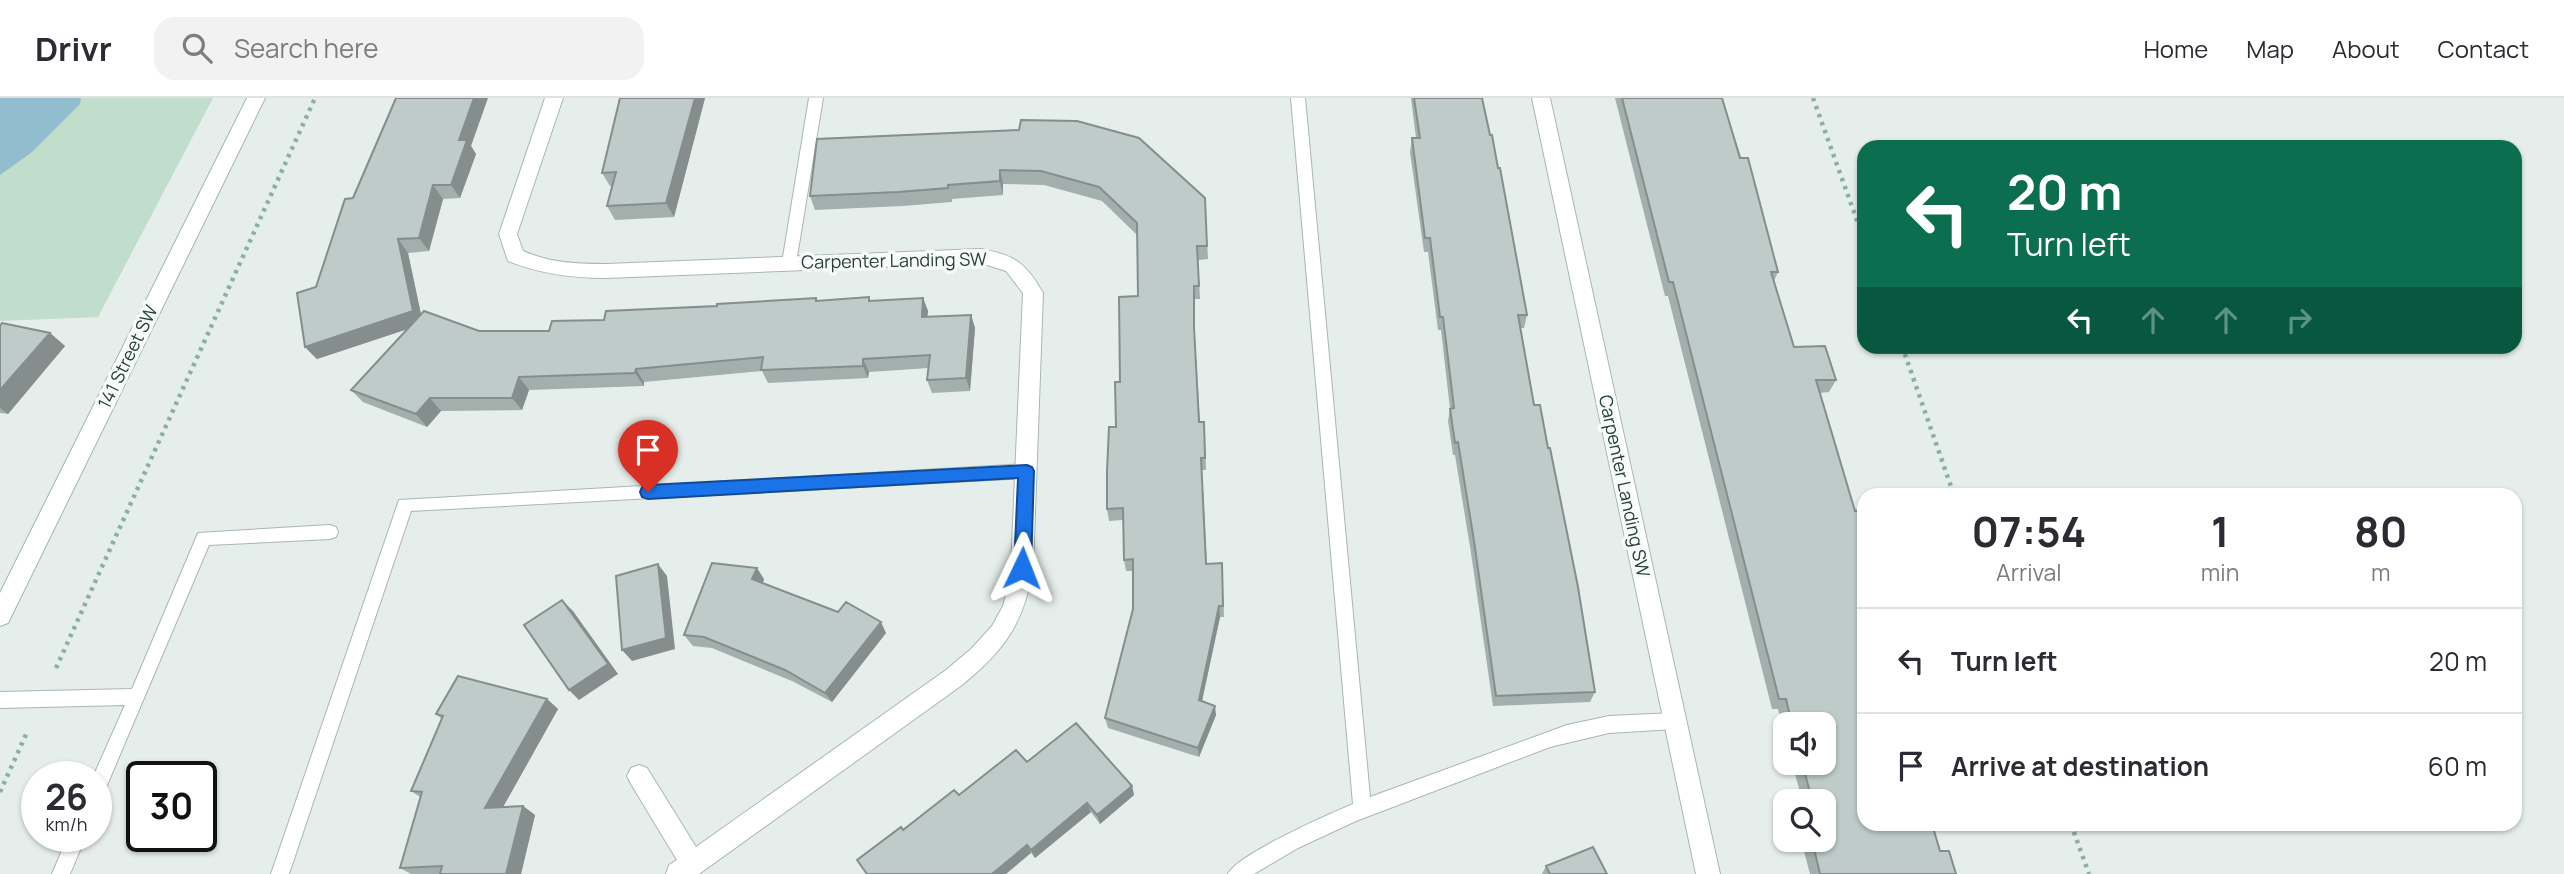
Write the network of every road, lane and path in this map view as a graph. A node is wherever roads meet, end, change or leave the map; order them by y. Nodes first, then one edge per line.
1 (256, 98) edge
2 (314, 98) edge
3 (554, 98) edge
4 (816, 98) edge
5 (1298, 98) edge
6 (1541, 98) edge
7 (1813, 98) edge
8 (1857, 221) edge
9 (789, 263) junction
10 (1905, 354) edge
11 (1027, 471) junction
12 (1952, 488) edge
13 (330, 532) dead end
14 (0, 616) edge
15 (137, 697) junction
16 (42, 699) junction
17 (0, 700) edge
18 (1674, 721) junction
19 (109, 761) edge
20 (639, 776) dead end
21 (0, 792) edge
22 (1362, 809) junction
23 (2074, 831) edge
24 (70, 852) edge
25 (686, 869) edge
26 (61, 874) edge
27 (280, 874) edge
28 (1237, 874) edge
29 (1708, 874) edge
30 (2089, 874) edge

1 - 14 street, 141 Street SW
2 - 16 path
3 - 9 street, Carpenter Landing SW
4 - 9 lane
5 - 22 lane
6 - 18 street, Carpenter Landing SW
7 - 8 path
9 - 11 street, Carpenter Landing SW
10 - 12 path
11 - 25 street, Carpenter Landing SW
11 - 27 lane
13 - 15 lane
15 - 16 lane
15 - 19 lane
16 - 17 lane
16 - 21 path
18 - 22 lane
18 - 29 street, Carpenter Landing SW
20 - 25 street, Carpenter Landing SW
22 - 28 lane
23 - 30 path
24 - 26 lane

